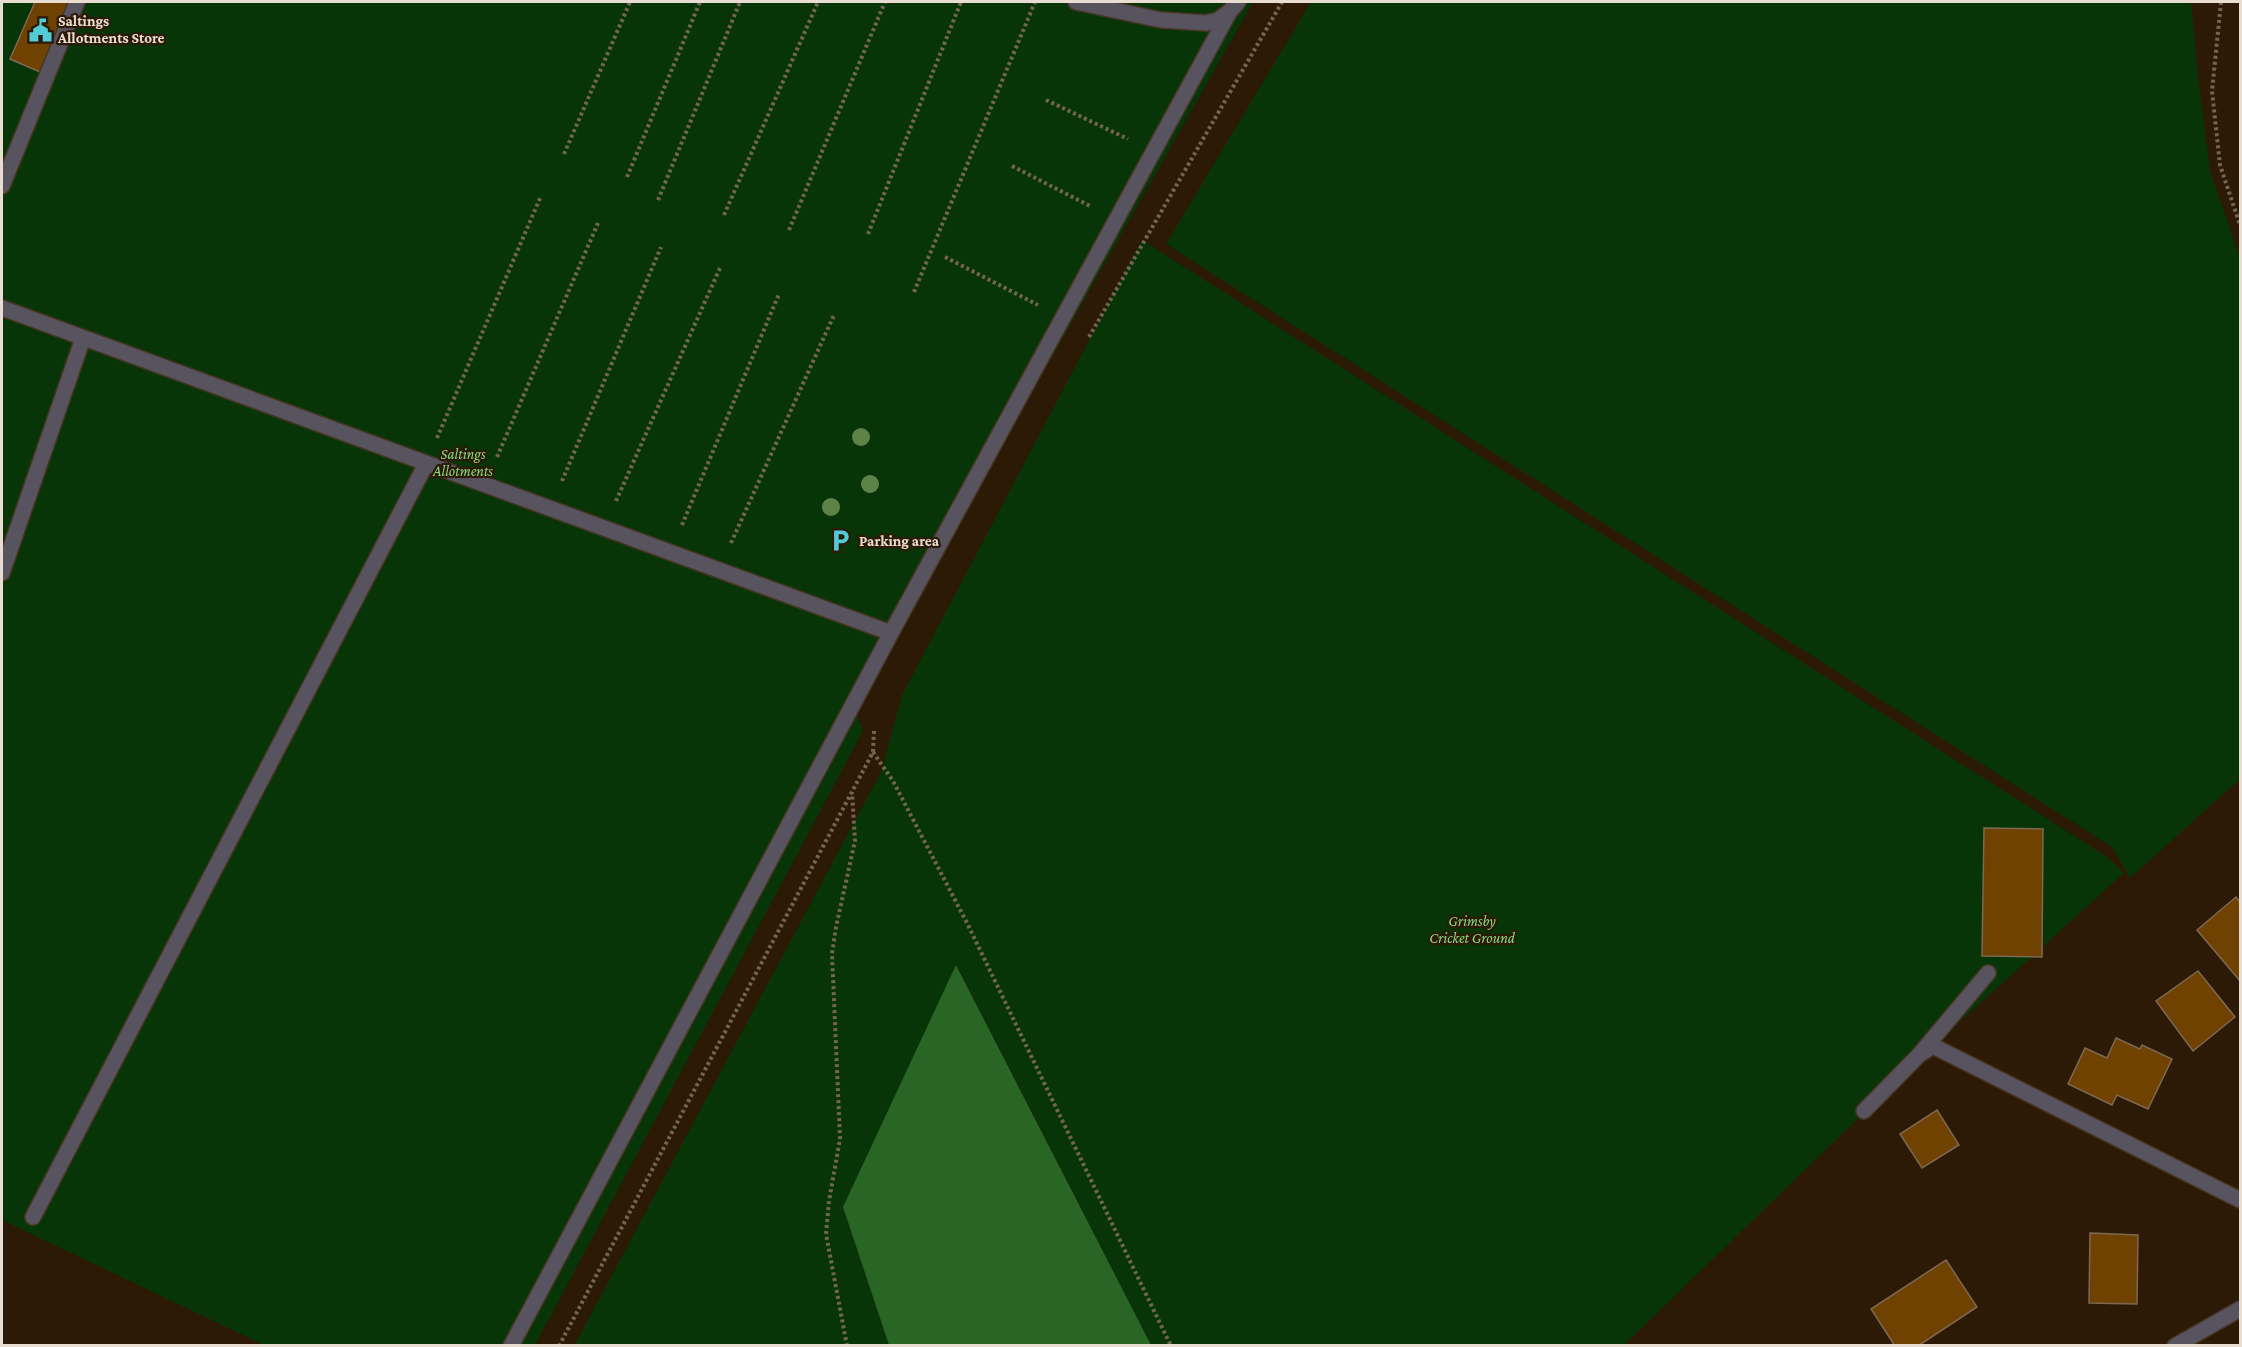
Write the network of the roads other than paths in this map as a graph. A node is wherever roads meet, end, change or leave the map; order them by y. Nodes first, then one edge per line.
1 (77, 2) edge
2 (1077, 2) edge
3 (1234, 6) edge
4 (2, 186) edge
5 (2, 308) edge
6 (83, 338) junction
7 (426, 464) junction
8 (2, 573) edge
9 (891, 633) junction
10 (1988, 973) dead end
11 (1919, 1055) junction
12 (1864, 1111) dead end
13 (2241, 1200) edge
14 (33, 1217) dead end
15 (2241, 1309) edge
16 (511, 1346) edge
17 (2175, 1346) edge

1 - 4 street
2 - 3 street
3 - 9 street
5 - 6 street
6 - 7 street
6 - 8 street
7 - 9 street
7 - 14 street
9 - 16 street
10 - 11 street
11 - 12 street
11 - 13 street
15 - 17 street

